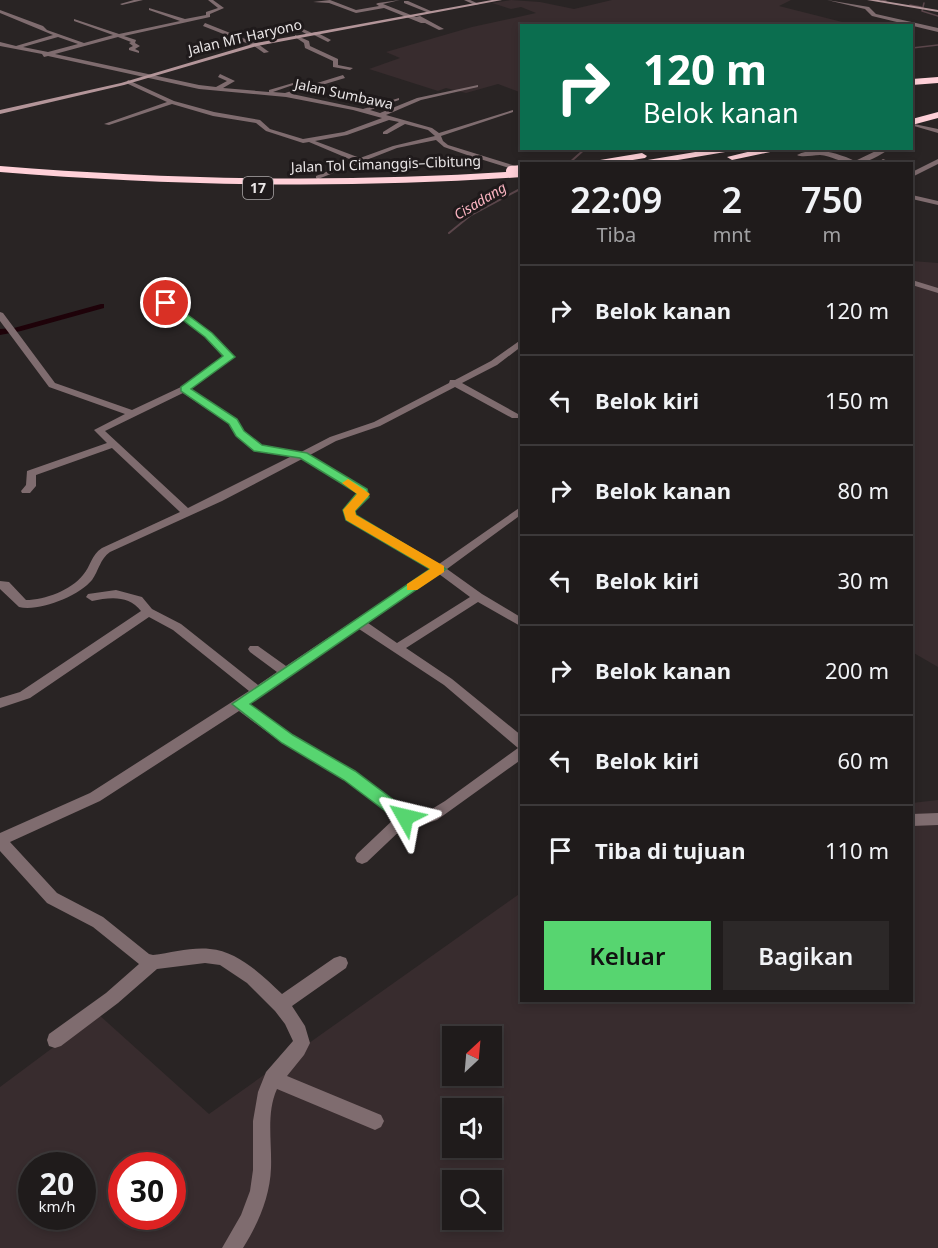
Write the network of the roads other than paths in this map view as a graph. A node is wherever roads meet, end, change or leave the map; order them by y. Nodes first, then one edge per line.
1 (141, 0) edge
2 (210, 0) edge
3 (398, 0) edge
4 (466, 0) edge
5 (500, 0) edge
6 (829, 0) edge
7 (869, 0) edge
8 (897, 0) edge
9 (329, 1) edge
10 (315, 2) dead end
11 (406, 2) dead end
12 (480, 2) edge
13 (122, 4) dead end
14 (907, 4) junction
15 (360, 5) dead end
16 (873, 5) dead end
17 (383, 7) junction
18 (348, 8) junction
19 (867, 8) junction
20 (151, 9) dead end
21 (935, 9) edge
22 (340, 10) dead end
23 (0, 11) edge
24 (431, 12) junction
25 (208, 16) junction
26 (411, 16) junction
27 (76, 20) dead end
28 (184, 21) junction
29 (423, 22) dead end
30 (290, 23) dead end
31 (912, 24) edge
32 (913, 24) edge
33 (441, 29) dead end
34 (938, 30) edge
35 (312, 34) junction
36 (118, 35) junction
37 (56, 36) junction
38 (251, 36) dead end
39 (297, 36) junction
40 (328, 40) dead end
41 (271, 42) junction
42 (0, 44) edge
43 (83, 44) junction
44 (256, 45) junction
45 (17, 47) junction
46 (137, 52) dead end
47 (266, 52) dead end
48 (44, 55) junction
49 (350, 68) dead end
50 (108, 74) dead end
51 (150, 76) junction
52 (220, 76) dead end
53 (343, 77) dead end
54 (938, 78) edge
55 (138, 80) junction
56 (913, 81) edge
57 (128, 82) junction
58 (291, 84) dead end
59 (476, 86) dead end
60 (216, 89) junction
61 (267, 92) junction
62 (286, 95) junction
63 (397, 99) dead end
64 (172, 102) junction
65 (938, 108) edge
66 (364, 111) junction
67 (511, 111) dead end
68 (0, 112) edge
69 (381, 115) junction
70 (913, 115) edge
71 (938, 115) edge
72 (390, 117) junction
73 (405, 121) junction
74 (107, 124) dead end
75 (914, 124) edge
76 (938, 131) edge
77 (385, 133) dead end
78 (438, 136) junction
79 (309, 141) junction
80 (674, 150) edge
81 (727, 150) edge
82 (771, 150) edge
83 (883, 150) edge
84 (478, 155) junction
85 (800, 155) dead end
86 (649, 159) junction
87 (361, 161) junction
88 (938, 161) edge
89 (460, 162) dead end
90 (608, 162) edge
91 (637, 162) edge
92 (694, 162) edge
93 (852, 162) edge
94 (856, 162) edge
95 (0, 169) edge
96 (914, 172) edge
97 (518, 174) edge
98 (0, 176) edge
99 (318, 177) dead end
100 (913, 197) edge
101 (938, 203) edge
102 (913, 282) edge
103 (163, 286) dead end
104 (938, 291) edge
105 (0, 315) edge
106 (520, 344) edge
107 (453, 382) junction
108 (184, 389) junction
109 (131, 413) junction
110 (514, 417) dead end
111 (113, 444) junction
112 (303, 455) junction
113 (26, 491) dead end
114 (520, 510) edge
115 (186, 512) junction
116 (439, 569) junction
117 (0, 585) edge
118 (92, 597) dead end
119 (478, 597) junction
120 (148, 612) junction
121 (520, 622) edge
122 (359, 623) junction
123 (398, 648) junction
124 (254, 650) dead end
125 (286, 672) junction
126 (258, 691) junction
127 (0, 703) edge
128 (239, 704) junction
129 (520, 742) edge
130 (520, 754) edge
131 (405, 817) junction
132 (938, 819) edge
133 (913, 820) edge
134 (0, 840) edge
135 (362, 858) dead end
136 (153, 962) junction
137 (340, 963) dead end
138 (280, 1005) junction
139 (55, 1040) dead end
140 (272, 1078) junction
141 (375, 1121) dead end
142 (232, 1248) edge

1 - 13 street
2 - 25 street
3 - 17 street
4 - 12 street
5 - 12 main road, Jalan MT Haryono
6 - 19 street
7 - 14 main road
8 - 14 main road
9 - 10 street
9 - 18 street
11 - 24 street
12 - 24 main road, Jalan MT Haryono
14 - 21 main road
15 - 18 street
16 - 19 street
17 - 18 street
17 - 26 street
18 - 22 street
19 - 31 street
20 - 28 street
23 - 37 street
24 - 26 main road, Jalan MT Haryono
25 - 28 street
25 - 44 street
26 - 29 street
26 - 33 street
26 - 35 main road, Jalan MT Haryono
27 - 36 street
28 - 36 street
30 - 35 street
32 - 34 street
35 - 39 main road, Jalan MT Haryono
35 - 40 street
36 - 43 street
36 - 46 street
37 - 43 street
37 - 45 street
38 - 41 street
39 - 41 main road, Jalan MT Haryono
39 - 49 street
41 - 44 main road, Jalan MT Haryono
42 - 45 street, Jalan Sumbawa
43 - 48 street
44 - 47 street
44 - 51 main road, Jalan MT Haryono
45 - 48 street, Jalan Sumbawa
48 - 51 street, Jalan Sumbawa
50 - 55 street
51 - 55 main road, Jalan MT Haryono
51 - 60 street, Jalan Sumbawa
52 - 60 street
53 - 62 street
54 - 56 highway
55 - 57 main road, Jalan MT Haryono
57 - 64 street
57 - 68 main road, Jalan MT Haryono
58 - 61 street
59 - 69 street
60 - 61 street, Jalan Sumbawa
61 - 62 street, Jalan Sumbawa
62 - 66 street, Jalan Sumbawa
63 - 66 street
64 - 74 street
64 - 79 street
65 - 70 highway
66 - 69 street, Jalan Sumbawa
67 - 78 street
69 - 72 street, Jalan Sumbawa
71 - 75 highway
72 - 73 street, Jalan Sumbawa
72 - 79 street
73 - 77 street
73 - 78 street, Jalan Sumbawa
75 - 76 street
78 - 84 street, Jalan Sumbawa
78 - 87 street
79 - 87 street
80 - 86 highway
81 - 86 highway
82 - 92 highway
83 - 94 street
84 - 89 street
84 - 97 street, Jalan Sumbawa
85 - 93 street
86 - 90 highway
86 - 91 highway
87 - 99 street
88 - 96 street
95 - 97 highway, Jalan Tol Cimanggis–Cibitung / 17
97 - 98 highway, Jalan Tol Cimanggis–Cibitung / 17
100 - 101 street
102 - 104 street
103 - 108 street
105 - 109 street
106 - 107 street
107 - 110 street
107 - 112 street
108 - 109 street
108 - 112 street
109 - 111 street
111 - 113 street
111 - 115 street
112 - 115 street
112 - 116 street
114 - 116 street
115 - 117 street
116 - 119 street
116 - 122 street
118 - 120 street
119 - 121 street
119 - 123 street
120 - 126 street
120 - 127 street
122 - 123 street
122 - 125 street
123 - 129 street
124 - 125 street
125 - 126 street
126 - 128 street
128 - 131 street
128 - 134 street
130 - 131 street
131 - 135 street
132 - 133 street
134 - 136 street
136 - 138 street
136 - 139 street
137 - 138 street
138 - 140 street
140 - 141 street
140 - 142 street

